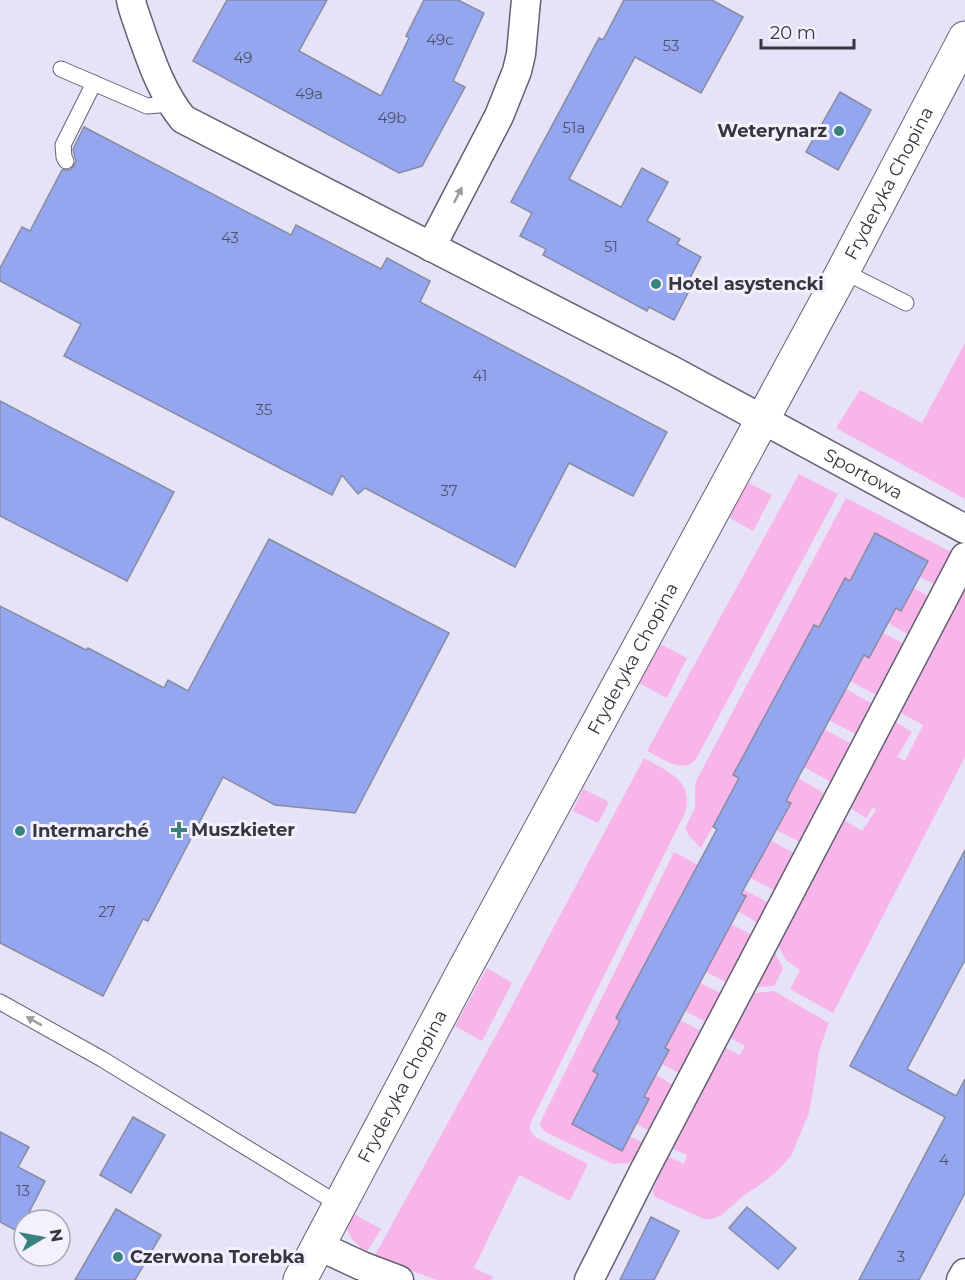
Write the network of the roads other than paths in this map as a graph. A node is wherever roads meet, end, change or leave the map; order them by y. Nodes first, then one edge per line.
1 (131, 0) edge
2 (525, 0) edge
3 (964, 41) edge
4 (61, 69) dead end
5 (94, 83) junction
6 (171, 104) junction
7 (66, 161) dead end
8 (431, 247) junction
9 (843, 271) junction
10 (906, 303) dead end
11 (762, 420) junction
12 (965, 529) edge
13 (965, 557) edge
14 (0, 1002) edge
15 (340, 1205) junction
16 (319, 1246) junction
17 (965, 1273) edge
18 (300, 1280) edge
19 (399, 1280) edge
20 (589, 1280) edge
21 (961, 1280) edge

1 - 6 street
8 -> 2 street
3 - 9 street, Fryderyka Chopina
4 - 5 lane
5 - 6 lane
5 - 7 lane
6 - 8 street, Sportowa
8 - 11 street, Sportowa
9 - 10 lane
9 - 11 street, Fryderyka Chopina
11 - 12 street, Sportowa
11 - 15 street, Fryderyka Chopina
13 - 20 street
15 -> 14 lane
15 - 16 street, Fryderyka Chopina
16 - 18 street, Fryderyka Chopina
16 - 19 street
17 - 21 street

